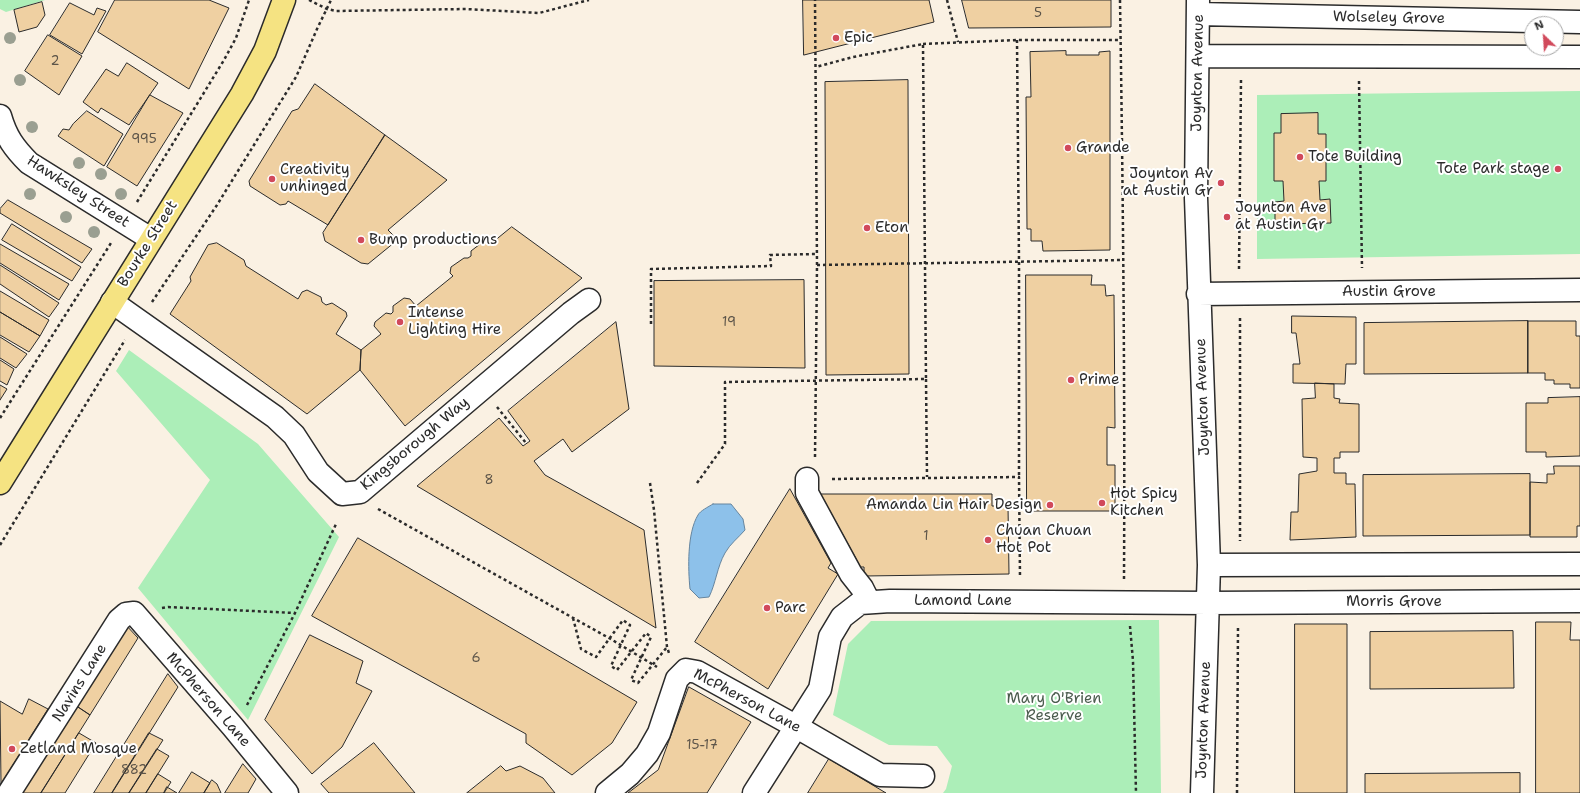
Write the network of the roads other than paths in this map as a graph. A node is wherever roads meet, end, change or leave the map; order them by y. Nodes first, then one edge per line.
1 (284, 0) edge
2 (1198, 7) edge
3 (1580, 22) edge
4 (1199, 56) junction
5 (1580, 57) edge
6 (0, 116) edge
7 (152, 239) junction
8 (1580, 290) edge
9 (1198, 294) junction
10 (589, 300) dead end
11 (112, 302) junction
12 (811, 479) road end
13 (0, 483) edge
14 (1209, 564) junction
15 (1580, 564) edge
16 (1580, 601) edge
17 (869, 602) junction
18 (1209, 603) junction
19 (130, 613) joint
20 (797, 727) junction
21 (923, 776) dead end
22 (10, 793) edge
23 (287, 793) edge
24 (607, 793) edge
25 (754, 793) edge
26 (1202, 793) edge

1 - 7 main road, Bourke Street
2 - 3 street, Wolseley Grove
2 - 4 street, Joynton Avenue
4 - 5 street
4 - 9 street, Joynton Avenue
6 - 7 street, Hawksley Street
7 - 11 main road, Bourke Street
8 - 9 street, Austin Grove
9 - 14 street, Joynton Avenue
10 - 11 street, Kingsborough Way
11 - 13 main road, Bourke Street
12 - 17 street
14 - 15 street
14 - 18 street, Joynton Avenue
16 - 18 street, Morris Grove
17 - 18 street, Lamond Lane
17 - 20 street, Lamond Lane
18 - 26 street, Joynton Avenue
19 - 22 street, Navins Lane
19 - 23 street, McPherson Lane
20 - 21 street, McPherson Lane
20 - 24 street, McPherson Lane
20 - 25 street, Lamond Lane

